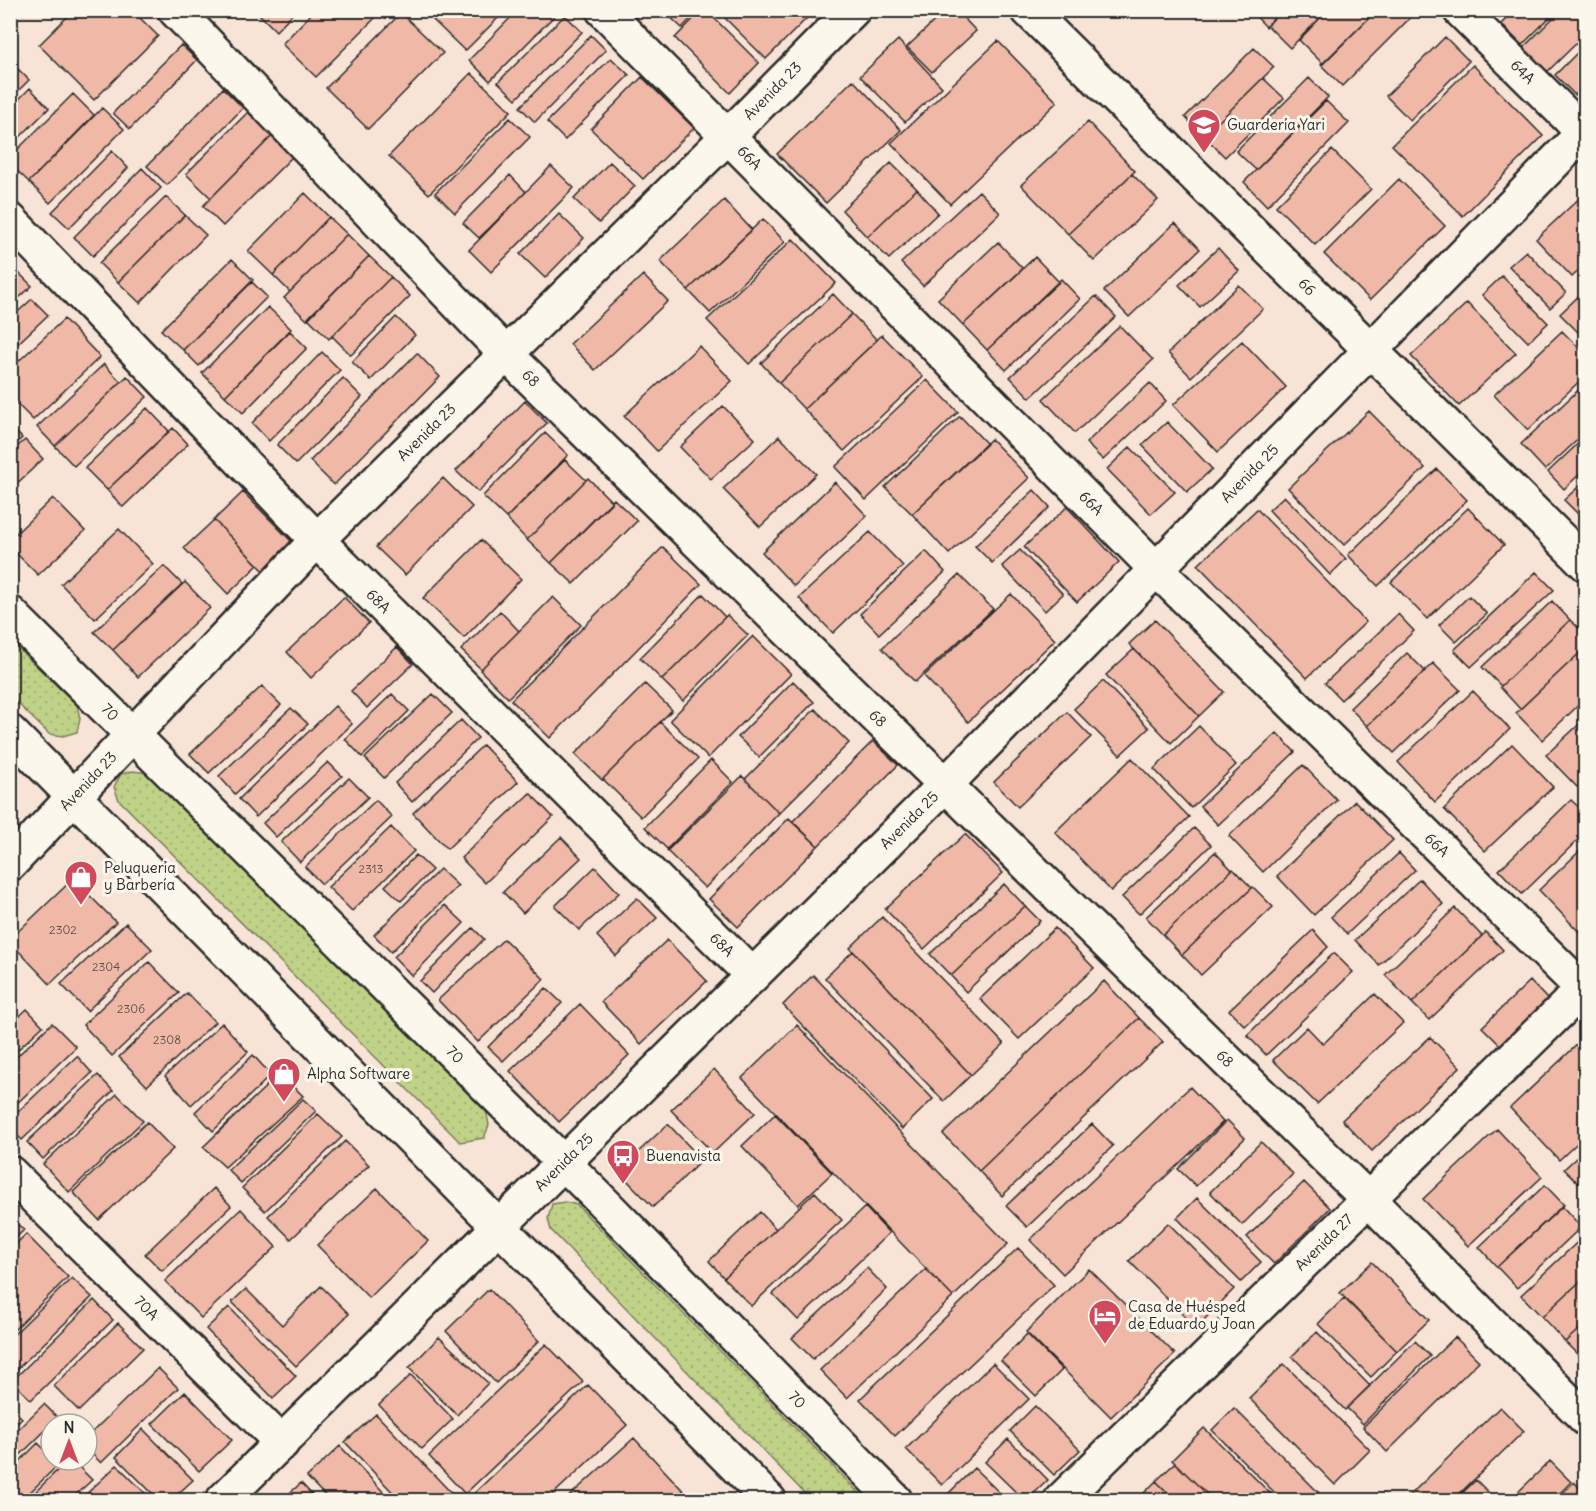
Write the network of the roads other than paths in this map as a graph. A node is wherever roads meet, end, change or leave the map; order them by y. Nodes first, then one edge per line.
1 (175, 10) edge
2 (603, 10) edge
3 (852, 10) edge
4 (1028, 10) edge
5 (1460, 10) edge
6 (1585, 132) edge
7 (727, 137) junction
8 (10, 220) edge
9 (1372, 349) junction
10 (505, 353) junction
11 (317, 540) junction
12 (1586, 564) edge
13 (1155, 567) junction
14 (10, 614) edge
15 (10, 732) edge
16 (133, 735) junction
17 (945, 785) junction
18 (76, 797) junction
19 (10, 864) edge
20 (752, 975) junction
21 (1585, 989) edge
22 (564, 1164) junction
23 (10, 1173) edge
24 (1370, 1200) junction
25 (499, 1225) junction
26 (1586, 1419) edge
27 (282, 1443) junction
28 (223, 1500) edge
29 (769, 1500) edge
30 (895, 1500) edge
31 (1061, 1500) edge

1 - 10 street, 68
2 - 7 street, 66A
3 - 7 street, Avenida 23
4 - 9 street, 66
5 - 6 street, 64A
6 - 9 street, Avenida 25
7 - 10 street, Avenida 23
7 - 13 street, 66A
8 - 11 street, 68A
9 - 12 street, 66
9 - 13 street, Avenida 25
10 - 11 street, Avenida 23
10 - 17 street, 68
11 - 16 street, Avenida 23
11 - 20 street, 68A
13 - 17 street, Avenida 25
13 - 21 street, 66A
14 - 16 street, 70
15 - 18 street
16 - 18 street, Avenida 23
16 - 22 street, 70
17 - 20 street, Avenida 25
17 - 24 street, 68
18 - 19 street, Avenida 23
18 - 25 street
20 - 22 street, Avenida 25
21 - 24 street, Avenida 27
22 - 25 street, Avenida 25
22 - 30 street, 70
23 - 27 street, 70A
24 - 26 street, 68
24 - 31 street, Avenida 27
25 - 27 street, Avenida 25
25 - 29 street
27 - 28 street, Avenida 25

